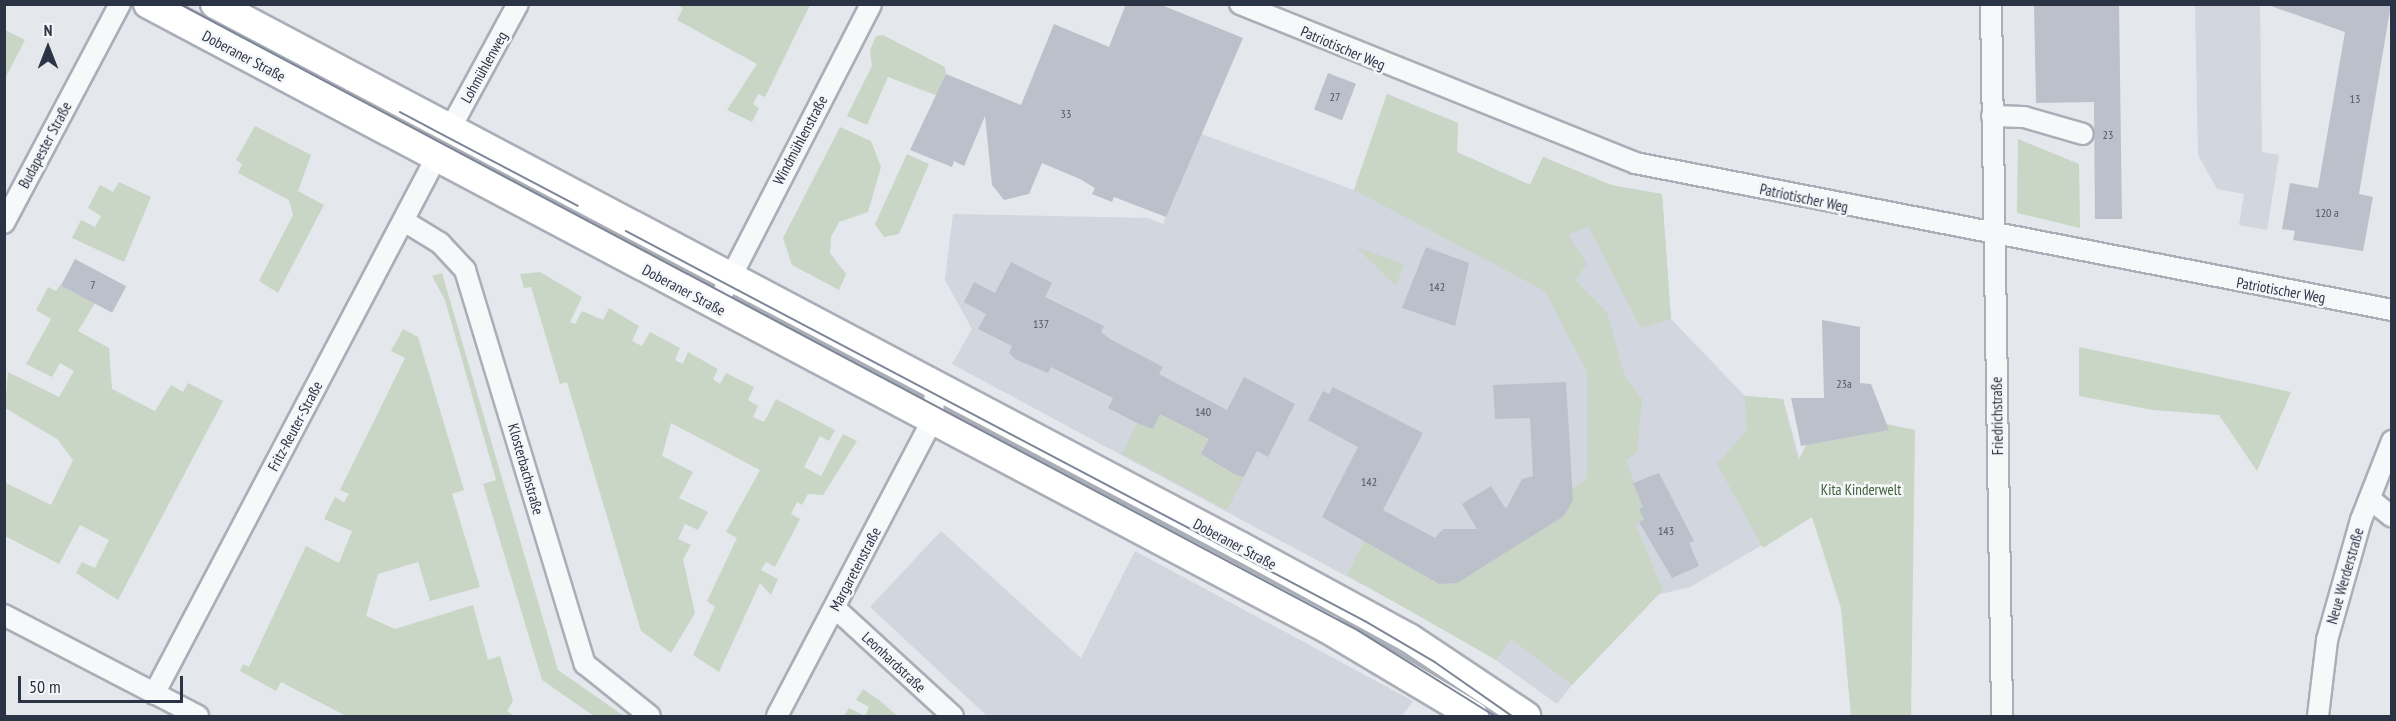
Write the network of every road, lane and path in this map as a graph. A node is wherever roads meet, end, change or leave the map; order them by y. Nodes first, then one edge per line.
1 (120, 4) edge
2 (148, 4) edge
3 (215, 4) edge
4 (518, 4) edge
5 (871, 4) edge
6 (1240, 4) edge
7 (1991, 4) edge
8 (1992, 116) junction
9 (450, 129) junction
10 (2083, 134) dead end
11 (436, 158) junction
12 (404, 221) junction
13 (4, 223) edge
14 (1994, 237) junction
15 (731, 277) junction
16 (716, 306) junction
17 (2391, 310) edge
18 (936, 386) junction
19 (932, 421) junction
20 (2391, 441) edge
21 (2370, 499) junction
22 (2391, 517) edge
23 (835, 608) junction
24 (4, 615) edge
25 (154, 694) junction
26 (198, 717) edge
27 (650, 717) edge
28 (777, 717) edge
29 (953, 717) edge
30 (1474, 717) edge
31 (1526, 717) edge
32 (2002, 717) edge
33 (2318, 717) edge

1 - 13 street, Budapester Straße
2 - 11 street, Doberaner Straße
3 - 9 street, Doberaner Straße
4 - 9 street, Lohmühlenweg
5 - 15 street, Windmühlenstraße
6 - 14 street, Patriotischer Weg
7 - 8 street, Friedrichstraße
8 - 10 street
8 - 14 street, Friedrichstraße
9 - 11 street
9 - 15 street, Doberaner Straße
11 - 12 street, Fritz-Reuter-Straße
11 - 16 street, Doberaner Straße
12 - 25 street, Fritz-Reuter-Straße
12 - 27 street, Klosterbachstraße
14 - 17 street, Patriotischer Weg
14 - 32 street, Friedrichstraße
15 - 16 street, Windmühlenstraße
15 - 18 street, Doberaner Straße
16 - 19 street, Doberaner Straße
18 - 19 street
18 - 31 street, Doberaner Straße
19 - 23 street, Margaretenstraße
19 - 30 street, Doberaner Straße
20 - 21 street, Neue Werderstraße
21 - 22 street
21 - 33 street, Neue Werderstraße
23 - 28 street, Margaretenstraße
23 - 29 street, Leonhardstraße
24 - 25 street
25 - 26 street

